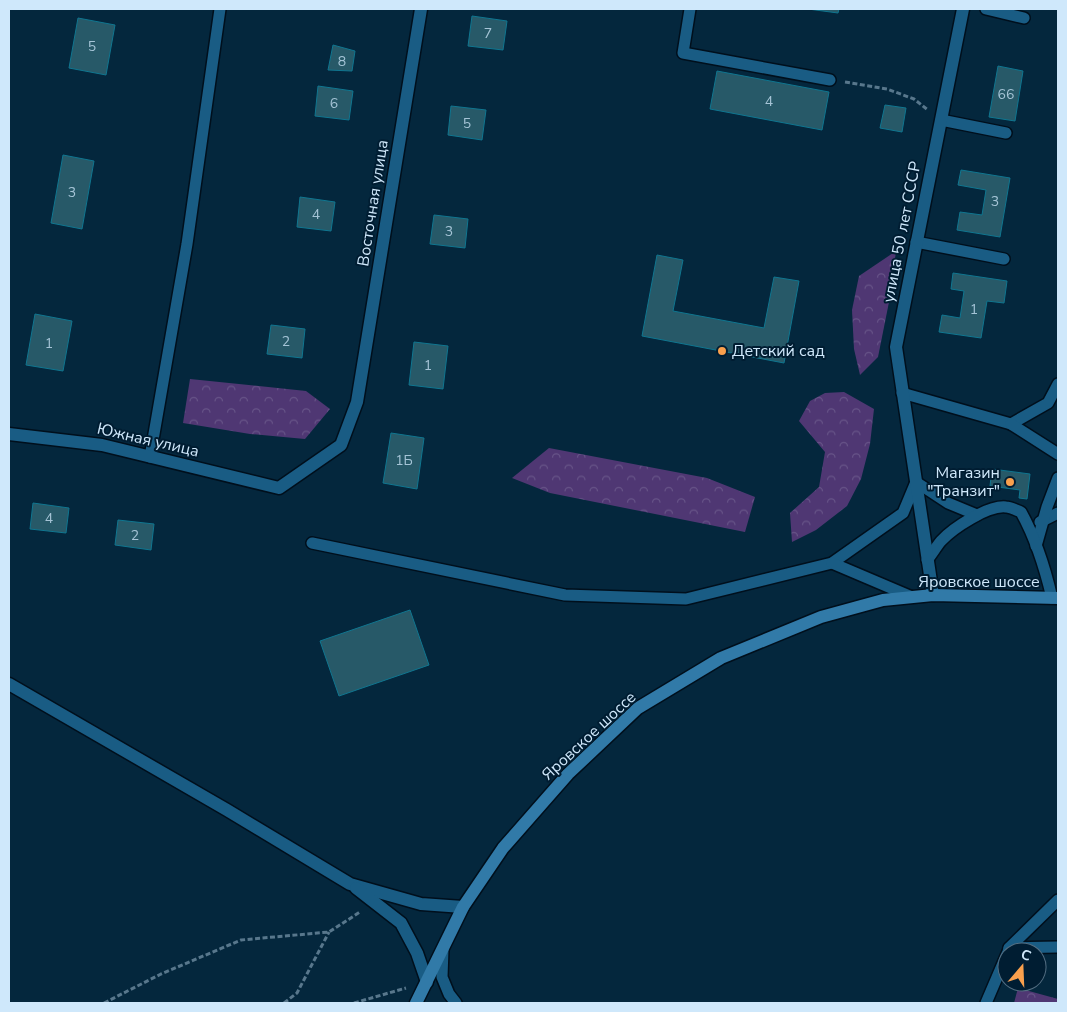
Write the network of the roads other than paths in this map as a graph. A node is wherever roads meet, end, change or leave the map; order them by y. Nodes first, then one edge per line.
1 (220, 9) edge
2 (421, 9) edge
3 (690, 9) edge
4 (963, 9) edge
5 (986, 9) edge
6 (1024, 18) dead end
7 (830, 80) road end
8 (942, 120) junction
9 (1006, 133) dead end
10 (916, 242) junction
11 (1004, 259) dead end
12 (1058, 384) edge
13 (902, 393) junction
14 (1011, 424) junction
15 (9, 434) edge
16 (1058, 454) edge
17 (150, 457) junction
18 (1058, 478) edge
19 (916, 482) junction
20 (279, 488) joint
21 (1058, 513) edge
22 (976, 515) junction
23 (1043, 520) junction
24 (1029, 527) junction
25 (312, 543) dead end
26 (1036, 546) junction
27 (927, 560) junction
28 (832, 563) junction
29 (933, 595) junction
30 (912, 597) junction
31 (1055, 598) edge
32 (9, 684) edge
33 (350, 884) junction
34 (1058, 900) edge
35 (463, 906) junction
36 (1017, 942) edge
37 (443, 948) junction
38 (997, 977) edge
39 (426, 982) junction
40 (416, 1003) edge
41 (456, 1003) edge
42 (986, 1003) edge

1 - 17 lane
2 - 20 street, Восточная улица
3 - 7 lane
4 - 8 street, улица 50 лет СССР
5 - 6 lane
8 - 9 lane
8 - 10 street, улица 50 лет СССР
10 - 11 lane
10 - 13 street, улица 50 лет СССР
12 - 14 lane
13 - 14 lane
13 - 19 street, улица 50 лет СССР
14 - 16 lane
15 - 17 street, Южная улица
17 - 20 street, Южная улица
18 - 23 lane
19 - 22 lane
19 - 27 street, улица 50 лет СССР
19 - 28 lane
21 - 23 lane
22 - 24 lane
22 - 27 lane
23 - 24 lane
23 - 26 lane
24 - 26 lane
25 - 28 lane
26 - 31 lane
27 - 29 street, улица 50 лет СССР
28 - 30 lane
29 - 30 main road, Яровское шоссе
29 - 31 main road, Яровское шоссе
30 - 35 main road, Яровское шоссе
32 - 33 street
33 - 35 street
33 - 39 street
34 - 36 lane
35 - 37 main road, Яровское шоссе
37 - 39 main road, Яровское шоссе
37 - 41 lane
38 - 42 lane
39 - 40 main road, Яровское шоссе

